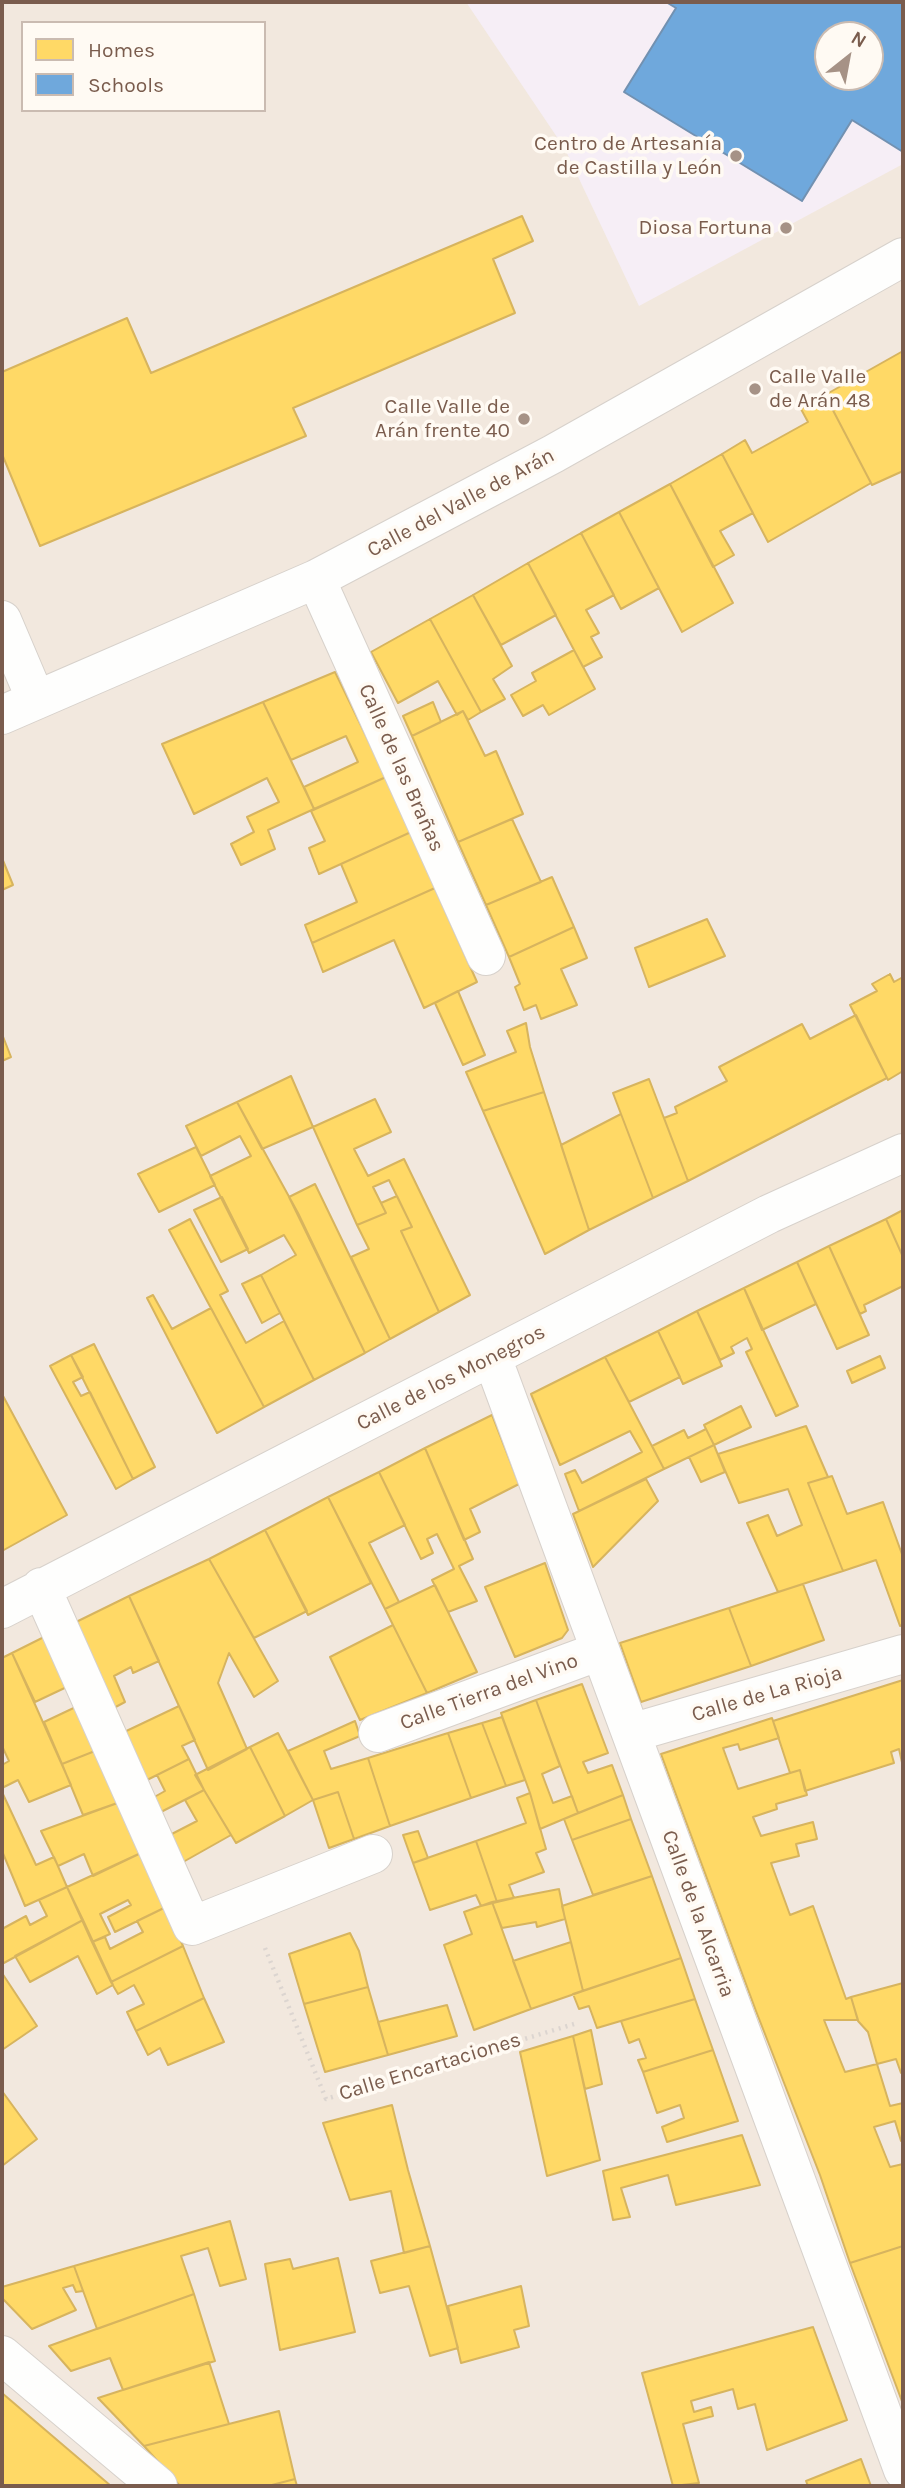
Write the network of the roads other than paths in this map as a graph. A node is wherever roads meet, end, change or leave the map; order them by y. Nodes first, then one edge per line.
1 (903, 257) edge
2 (316, 579) junction
3 (2, 620) edge
4 (36, 701) junction
5 (2, 715) edge
6 (486, 956) dead end
7 (903, 1153) edge
8 (492, 1357) junction
9 (41, 1587) junction
10 (2, 1609) edge
11 (600, 1651) junction
12 (903, 1654) edge
13 (377, 1733) dead end
14 (631, 1733) junction
15 (373, 1854) dead end
16 (2, 2355) edge
17 (903, 2470) edge
18 (158, 2486) edge

1 - 2 street, Calle del Valle de Arán
2 - 4 street, Calle del Valle de Arán
2 - 6 street, Calle de las Brañas
3 - 4 street
4 - 5 street, Calle del Valle de Arán
7 - 8 street, Calle de los Monegros
8 - 9 street, Calle de los Monegros
8 - 11 street, Calle de la Alcarria
9 - 10 street, Calle de los Monegros
9 - 15 street
11 - 13 street, Calle Tierra del Vino
11 - 14 street, Calle de la Alcarria
12 - 14 street, Calle de La Rioja
14 - 17 street, Calle de la Alcarria
16 - 18 street

